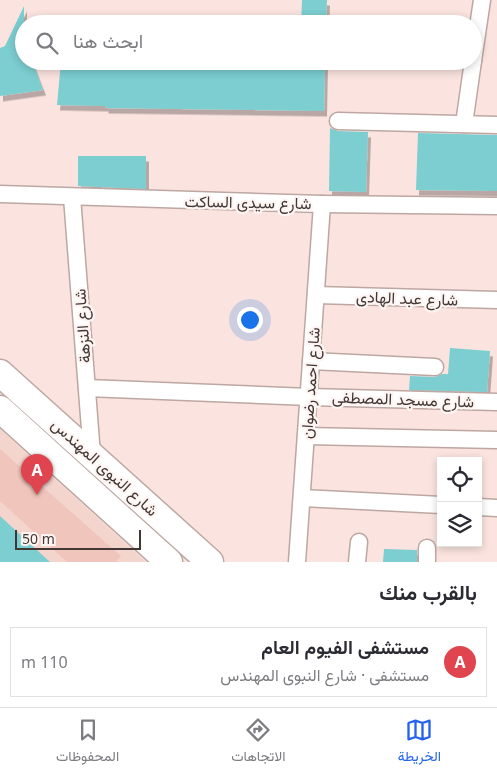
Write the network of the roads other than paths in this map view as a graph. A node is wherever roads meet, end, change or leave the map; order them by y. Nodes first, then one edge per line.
1 (482, 0) edge
2 (480, 15) edge
3 (472, 70) edge
4 (338, 121) dead end
5 (464, 124) junction
6 (497, 125) edge
7 (0, 194) edge
8 (72, 197) junction
9 (322, 204) junction
10 (497, 206) edge
11 (316, 296) junction
12 (497, 300) edge
13 (311, 361) junction
14 (435, 367) dead end
15 (0, 373) edge
16 (87, 388) junction
17 (309, 397) junction
18 (497, 402) edge
19 (0, 409) edge
20 (306, 436) junction
21 (497, 440) edge
22 (92, 455) junction
23 (302, 498) junction
24 (437, 505) edge
25 (482, 507) edge
26 (497, 508) edge
27 (359, 542) dead end
28 (169, 562) edge
29 (210, 562) edge
30 (297, 562) edge
31 (357, 562) edge

1 - 2 street
3 - 5 street
4 - 5 street
5 - 6 street
7 - 8 street, شارع سيدى الساكت
8 - 9 street, شارع سيدى الساكت
8 - 16 street, شارع النزهة
9 - 10 street, شارع سيدى الساكت
9 - 11 street, شارع احمد رضوان
11 - 12 street, شارع عبد الهادى
11 - 13 street, شارع احمد رضوان
13 - 14 street
13 - 17 street, شارع احمد رضوان
15 - 22 main road, شارع النبوى المهندس
16 - 17 street, شارع مسجد المصطفى
16 - 22 street, شارع النزهة
17 - 18 street, شارع مسجد المصطفى
17 - 20 street, شارع احمد رضوان
19 - 28 main road, شارع النبوى المهندس
20 - 21 street
20 - 23 street, شارع احمد رضوان
22 - 29 main road, شارع النبوى المهندس
23 - 24 street
23 - 30 street, شارع احمد رضوان
25 - 26 street
27 - 31 street

